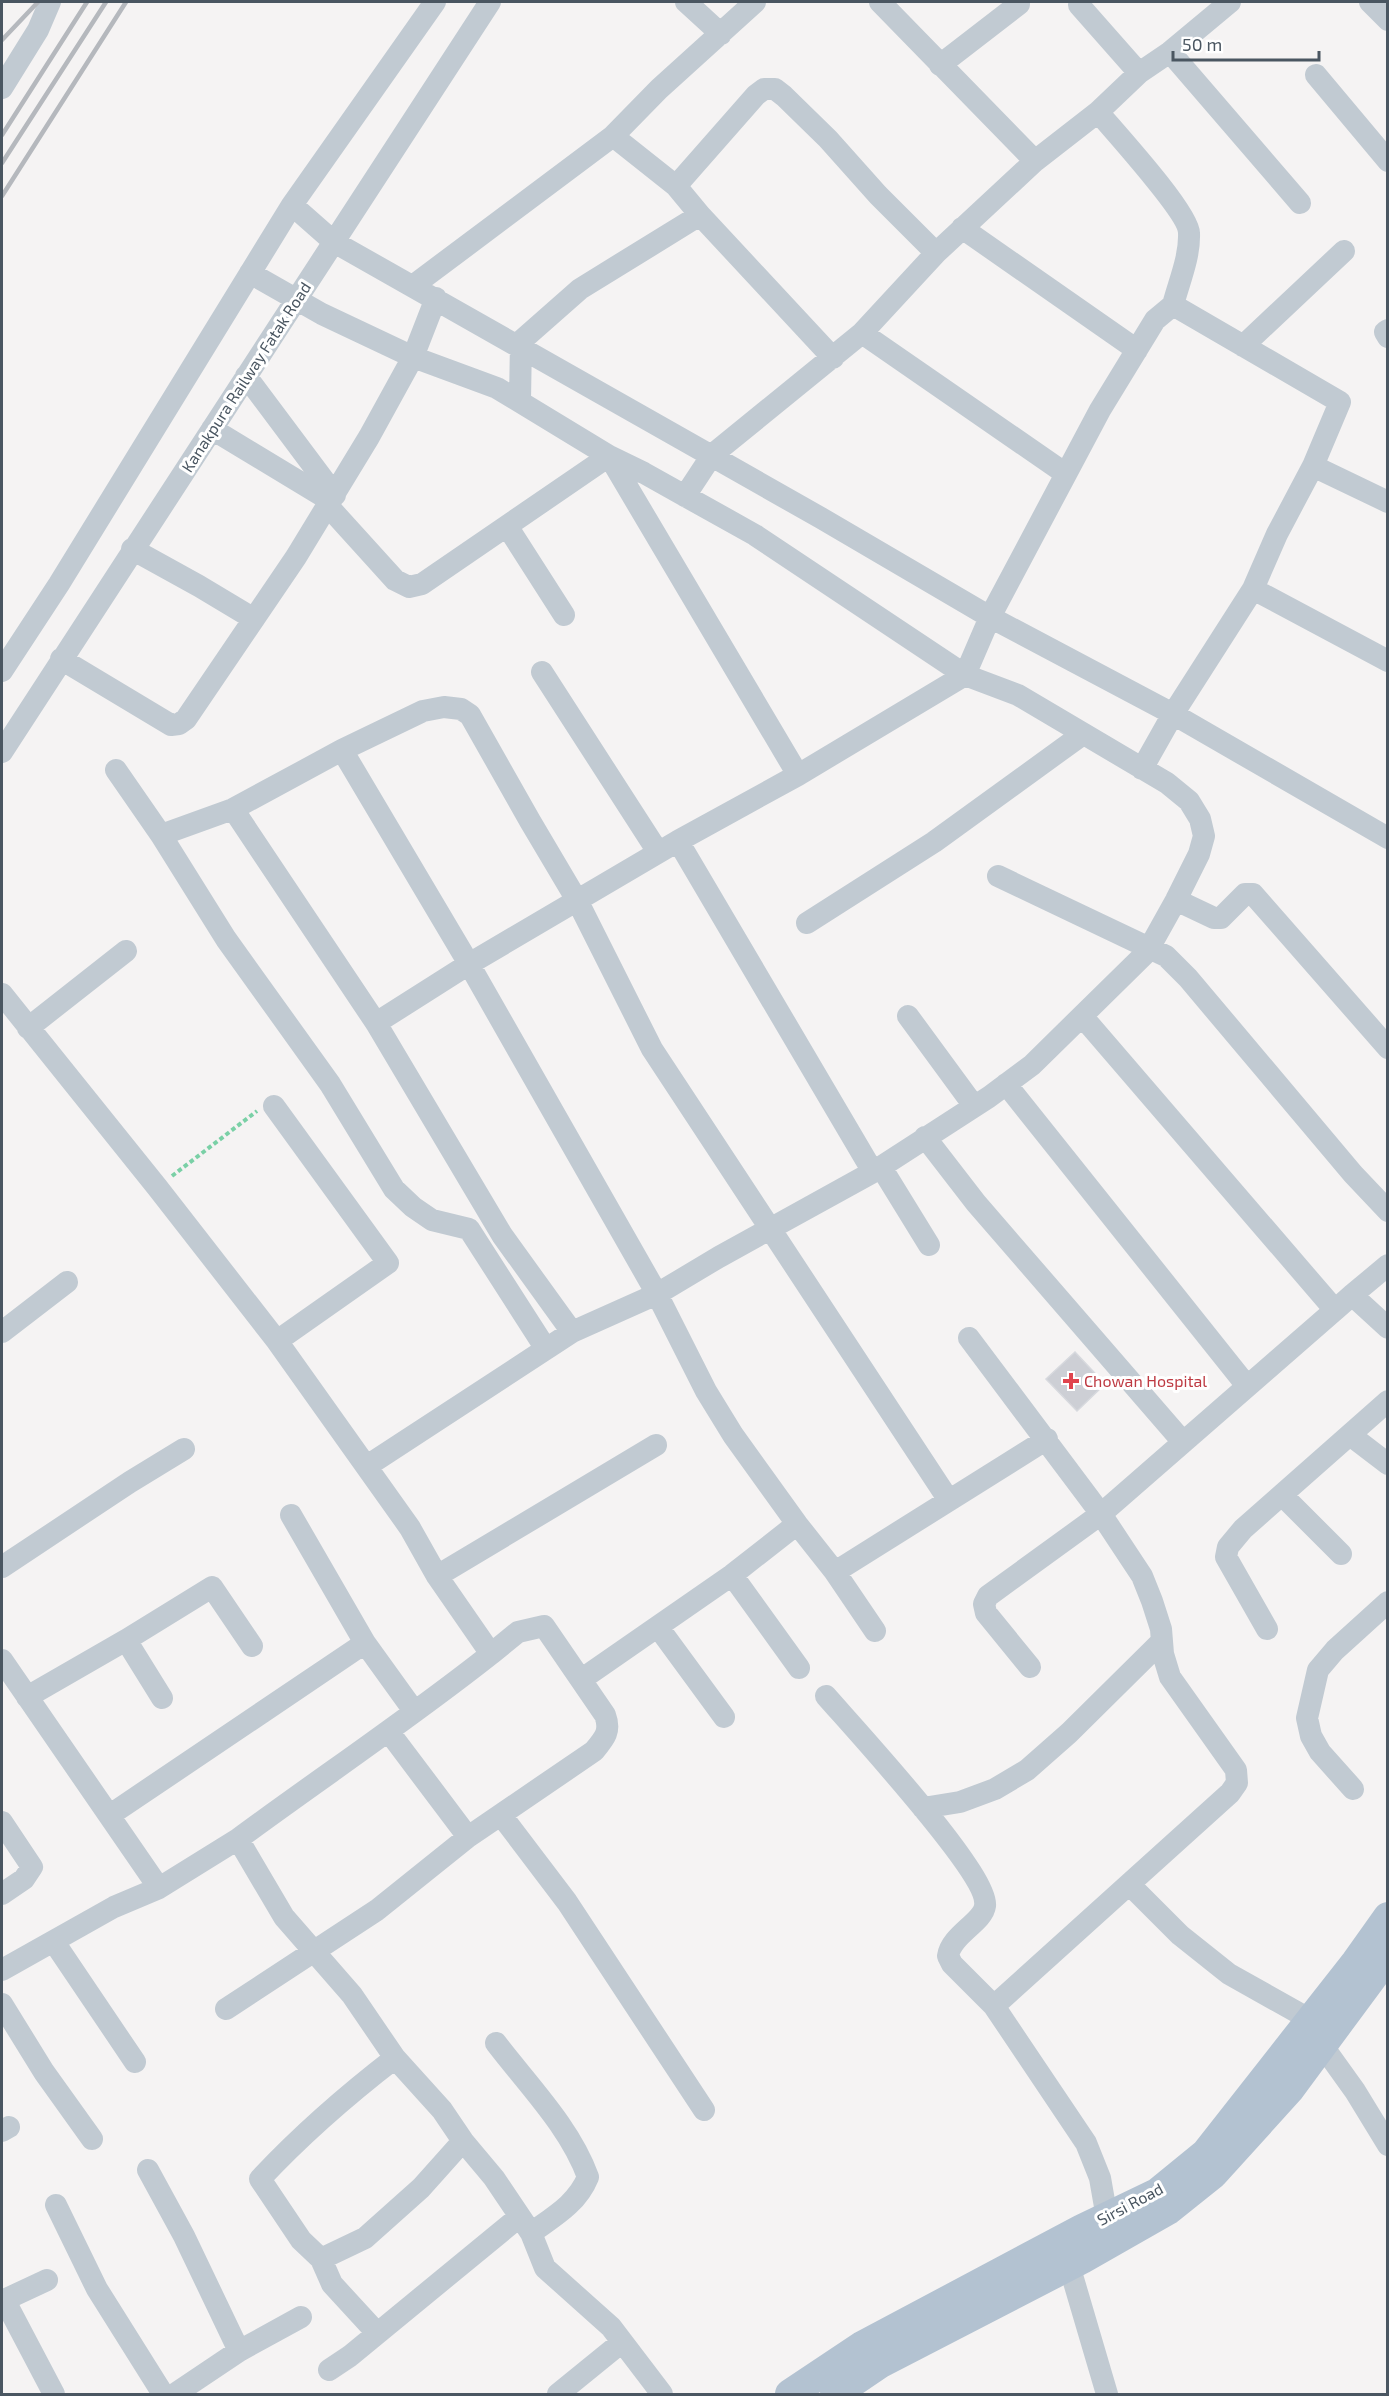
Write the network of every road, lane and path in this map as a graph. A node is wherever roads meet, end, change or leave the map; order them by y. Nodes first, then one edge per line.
1 (50, 2) edge
2 (435, 2) edge
3 (490, 2) edge
4 (686, 2) edge
5 (755, 2) edge
6 (880, 2) edge
7 (1230, 2) edge
8 (1370, 2) edge
9 (1019, 4) dead end
10 (1079, 5) dead end
11 (1388, 20) edge
12 (721, 34) junction
13 (1170, 52) junction
14 (940, 64) junction
15 (1139, 73) junction
16 (1317, 75) dead end
17 (2, 88) edge
18 (1098, 112) junction
19 (613, 136) junction
20 (1035, 161) junction
21 (1388, 161) edge
22 (676, 186) junction
23 (1300, 203) dead end
24 (292, 205) junction
25 (700, 215) junction
26 (962, 228) junction
27 (334, 242) junction
28 (1344, 251) dead end
29 (936, 254) junction
30 (250, 273) junction
31 (414, 285) junction
32 (436, 298) junction
33 (296, 299) junction
34 (1173, 304) junction
35 (1388, 330) edge
36 (862, 333) junction
37 (1388, 337) edge
38 (1243, 346) junction
39 (520, 348) junction
40 (1137, 350) junction
41 (413, 357) junction
42 (832, 358) junction
43 (246, 376) junction
44 (519, 400) junction
45 (212, 429) junction
46 (712, 455) junction
47 (609, 456) junction
48 (1313, 466) junction
49 (1066, 474) junction
50 (685, 496) junction
51 (331, 501) junction
52 (1388, 502) edge
53 (507, 526) junction
54 (132, 549) junction
55 (1253, 589) junction
56 (564, 615) dead end
57 (990, 617) junction
58 (254, 619) junction
59 (61, 659) junction
60 (1388, 661) edge
61 (2, 671) edge
62 (542, 672) dead end
63 (965, 675) junction
64 (1173, 714) junction
65 (1083, 734) junction
66 (342, 750) junction
67 (2, 752) edge
68 (1142, 769) junction
69 (116, 770) dead end
70 (798, 775) junction
71 (233, 809) junction
72 (161, 836) junction
73 (1388, 838) edge
74 (678, 841) junction
75 (658, 852) junction
76 (998, 876) dead end
77 (1176, 900) junction
78 (578, 902) junction
79 (807, 923) dead end
80 (1149, 948) junction
81 (126, 951) dead end
82 (469, 964) junction
83 (2, 994) edge
84 (908, 1016) dead end
85 (1082, 1016) junction
86 (376, 1023) junction
87 (28, 1028) junction
88 (1388, 1048) edge
89 (1006, 1084) junction
90 (274, 1106) joint
91 (974, 1106) junction
92 (925, 1137) junction
93 (877, 1169) junction
94 (157, 1187) junction
95 (1388, 1211) edge
96 (770, 1230) junction
97 (929, 1245) dead end
98 (1388, 1265) edge
99 (68, 1282) dead end
100 (657, 1294) junction
101 (1352, 1295) junction
102 (1335, 1310) junction
103 (1388, 1328) edge
104 (2, 1332) edge
105 (572, 1332) junction
106 (969, 1338) dead end
107 (277, 1341) junction
108 (546, 1349) junction
109 (1247, 1386) junction
110 (1388, 1401) edge
111 (1350, 1435) junction
112 (1047, 1440) junction
113 (1184, 1442) junction
114 (656, 1445) dead end
115 (184, 1449) dead end
116 (1388, 1464) edge
117 (367, 1466) junction
118 (1282, 1495) junction
119 (948, 1499) junction
120 (291, 1515) dead end
121 (1101, 1515) junction
122 (798, 1524) junction
123 (1341, 1554) dead end
124 (2, 1567) edge
125 (835, 1572) junction
126 (732, 1575) junction
127 (437, 1576) junction
128 (1388, 1602) edge
129 (658, 1627) junction
130 (1267, 1629) dead end
131 (874, 1631) dead end
132 (126, 1640) junction
133 (1162, 1641) junction
134 (365, 1643) junction
135 (252, 1647) dead end
136 (491, 1654) junction
137 (2, 1660) edge
138 (1029, 1667) dead end
139 (799, 1668) dead end
140 (582, 1679) junction
141 (826, 1696) dead end
142 (27, 1697) junction
143 (162, 1698) dead end
144 (414, 1712) junction
145 (723, 1717) dead end
146 (388, 1732) junction
147 (1353, 1789) dead end
148 (923, 1808) junction
149 (110, 1815) junction
150 (501, 1815) junction
151 (2, 1822) edge
152 (468, 1837) junction
153 (238, 1839) junction
154 (1130, 1884) junction
155 (159, 1888) junction
156 (2, 1894) edge
157 (1388, 1917) edge
158 (54, 1942) junction
159 (313, 1953) junction
160 (1388, 1956) edge
161 (2, 1970) edge
162 (2, 2004) edge
163 (994, 2006) junction
164 (226, 2009) dead end
165 (1316, 2032) junction
166 (496, 2043) dead end
167 (395, 2058) junction
168 (135, 2062) dead end
169 (704, 2110) dead end
170 (92, 2139) dead end
171 (463, 2141) junction
172 (1388, 2145) edge
173 (148, 2170) dead end
174 (56, 2205) dead end
175 (1107, 2218) junction
176 (525, 2225) junction
177 (1102, 2247) junction
178 (321, 2259) junction
179 (1069, 2265) junction
180 (47, 2280) dead end
181 (3, 2300) edge
182 (300, 2317) dead end
183 (377, 2333) junction
184 (622, 2342) junction
185 (239, 2351) junction
186 (328, 2370) dead end
187 (54, 2394) edge
188 (163, 2394) edge
189 (175, 2394) edge
190 (558, 2394) edge
191 (663, 2394) edge
192 (790, 2394) edge
193 (835, 2394) edge
194 (1107, 2394) edge

1 - 17 street
2 - 24 street
3 - 27 street, Kanakpura Railway Fatak Road
4 - 12 street
5 - 12 street
6 - 14 street
7 - 13 street
8 - 11 street
9 - 14 street
10 - 15 street
12 - 19 street
13 - 15 street
13 - 23 street
14 - 20 street
15 - 18 street
16 - 21 street
18 - 20 street
18 - 34 street
19 - 22 street
19 - 31 street
20 - 26 street
22 - 25 street
22 - 29 street
24 - 27 street
24 - 30 street
25 - 39 street
25 - 42 street
26 - 29 street
26 - 40 street
27 - 31 street
27 - 33 street, Kanakpura Railway Fatak Road
28 - 38 street
29 - 36 street
30 - 33 street
30 - 61 street
31 - 32 street
32 - 39 street
32 - 41 street
33 - 41 street
33 - 43 street, Kanakpura Railway Fatak Road
34 - 38 street
34 - 40 street
35 - 37 street
36 - 42 street
36 - 49 street
38 - 48 street
39 - 44 street
39 - 46 street
40 - 49 street
41 - 44 street
41 - 51 street
42 - 46 street
43 - 45 street, Kanakpura Railway Fatak Road
43 - 51 street
44 - 47 street
45 - 51 street
45 - 54 street, Kanakpura Railway Fatak Road
46 - 50 street
46 - 57 street
47 - 50 street
47 - 53 street
47 - 70 street
48 - 52 street
48 - 55 street
49 - 57 street
50 - 63 street
51 - 53 street
51 - 58 street
53 - 56 street
54 - 58 street
54 - 59 street, Kanakpura Railway Fatak Road
55 - 60 street
55 - 64 street
57 - 63 street
57 - 64 street
58 - 59 street
59 - 67 street, Kanakpura Railway Fatak Road
62 - 75 street
63 - 65 street
63 - 70 street
64 - 68 street
64 - 73 street
65 - 68 street
65 - 79 street
66 - 71 street
66 - 78 street
66 - 82 street
68 - 77 street
69 - 72 street
70 - 74 street
71 - 72 street
71 - 86 street
72 - 108 street
74 - 75 street
74 - 93 street
75 - 78 street
76 - 80 street
77 - 80 street
77 - 88 street
78 - 82 street
78 - 96 street
80 - 85 street
80 - 95 street
81 - 87 street
82 - 86 street
82 - 100 street
83 - 87 street
84 - 91 street
85 - 89 street
85 - 102 street
86 - 105 street
87 - 94 street
89 - 91 street
89 - 109 street
90 - 94 path
90 - 107 street
91 - 92 street
92 - 93 street
92 - 113 street
93 - 96 street
93 - 97 street
94 - 107 street
96 - 100 street
96 - 119 street
98 - 101 street
99 - 104 street
100 - 105 street
100 - 122 street
101 - 102 street
101 - 103 street
102 - 109 street
105 - 108 street
106 - 112 street
107 - 117 street
108 - 117 street
109 - 113 street
110 - 111 street
111 - 116 street
111 - 118 street
112 - 119 street
112 - 121 street
113 - 121 street
114 - 127 street
115 - 124 street
117 - 127 street
118 - 123 street
118 - 130 street
119 - 125 street
120 - 134 street
121 - 133 street
121 - 138 street
122 - 125 street
122 - 126 street
125 - 131 street
126 - 129 street
126 - 139 street
127 - 136 street
128 - 147 street
129 - 140 street
129 - 145 street
132 - 135 street
132 - 142 street
132 - 143 street
133 - 148 street
133 - 154 street
134 - 144 street
134 - 149 street
136 - 140 street
136 - 144 street
137 - 142 street
140 - 150 street
141 - 148 street
142 - 149 street
144 - 146 street
146 - 152 street
146 - 153 street
148 - 163 street
149 - 155 street
150 - 152 street
150 - 169 street
151 - 156 street
152 - 159 street
153 - 155 street
153 - 159 street
154 - 163 street
154 - 165 street
155 - 158 street
157 - 165 main road, Sirsi Road
158 - 161 street
158 - 168 street
159 - 164 street
159 - 167 street
160 - 165 main road, Sirsi Road
162 - 170 street
163 - 175 street
165 - 172 street
165 - 175 main road, Sirsi Road
165 - 177 main road, Sirsi Road
166 - 176 street
167 - 171 street
167 - 178 street
171 - 176 street
171 - 178 street
173 - 185 street
174 - 188 street
175 - 177 street
175 - 192 main road, Sirsi Road
176 - 183 street
176 - 184 street
177 - 179 main road, Sirsi Road
178 - 183 street
179 - 193 main road, Sirsi Road
179 - 194 street
180 - 181 street
181 - 187 street
182 - 185 street
183 - 186 street
184 - 190 street
184 - 191 street
185 - 189 street

